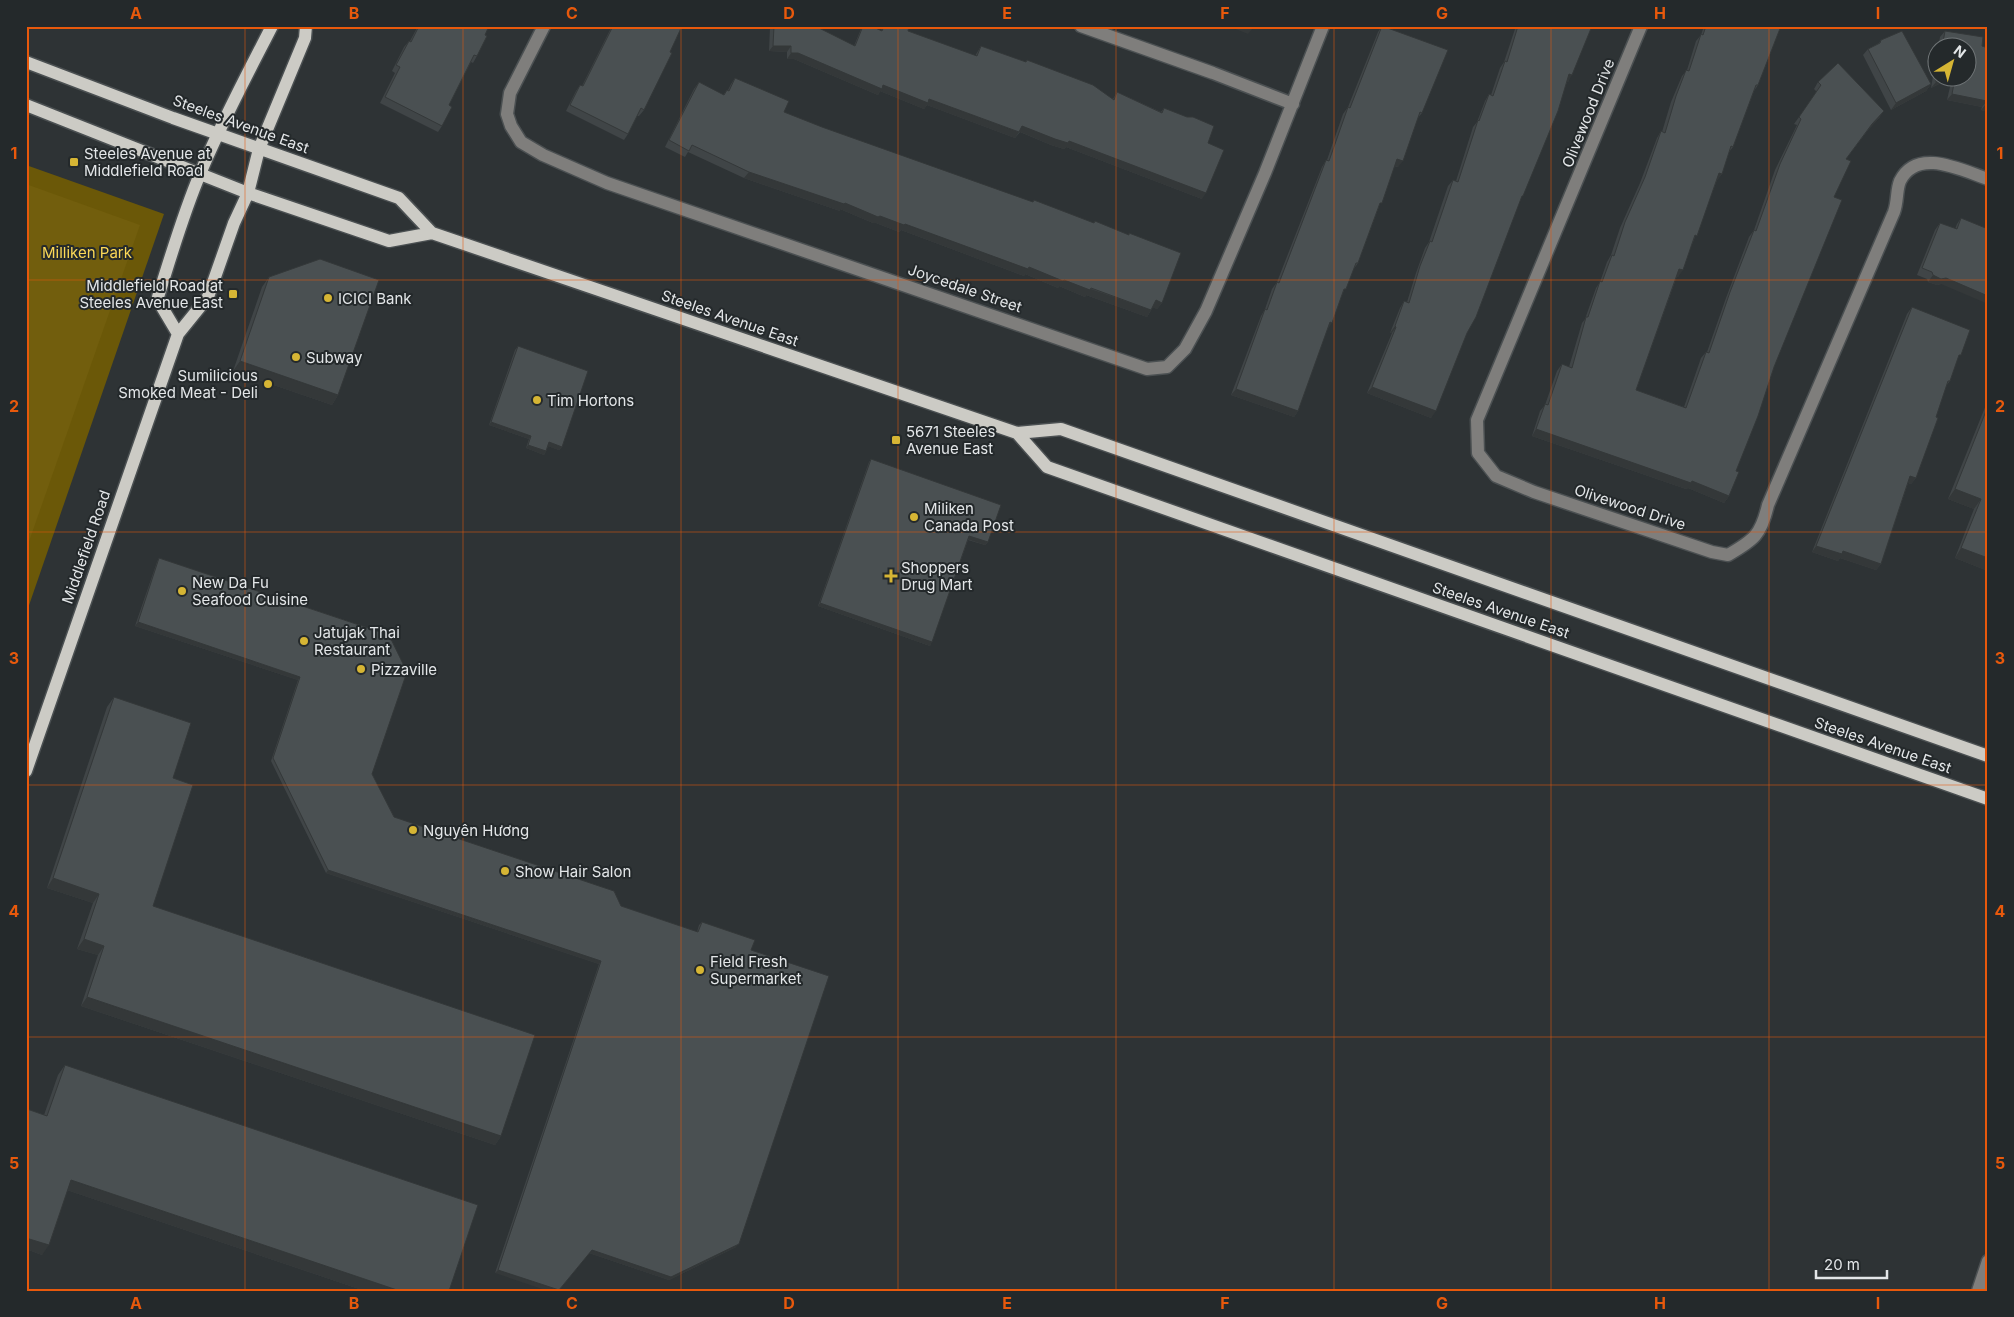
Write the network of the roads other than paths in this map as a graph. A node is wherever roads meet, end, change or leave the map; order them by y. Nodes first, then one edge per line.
1 (272, 26) edge
2 (306, 26) edge
3 (544, 26) edge
4 (1081, 26) edge
5 (1323, 26) edge
6 (1641, 26) edge
7 (26, 62) edge
8 (1292, 104) junction
9 (26, 105) edge
10 (218, 134) junction
11 (259, 149) junction
12 (200, 174) junction
13 (1988, 179) edge
14 (248, 192) junction
15 (432, 233) junction
16 (178, 334) junction
17 (1017, 433) junction
18 (1988, 756) edge
19 (26, 771) edge
20 (1988, 799) edge
21 (1988, 1261) edge
22 (1978, 1291) edge

1 - 10 main road
2 - 11 main road, Middlefield Road
3 - 8 street, Joycedale Street
4 - 8 street
5 - 8 street, Joycedale Street
6 - 13 street, Olivewood Drive
7 - 10 main road, Steeles Avenue East
9 - 12 main road, Steeles Avenue East
10 - 11 main road, Steeles Avenue East
10 - 12 main road
11 - 14 main road, Middlefield Road
11 - 15 main road, Steeles Avenue East
12 - 14 main road, Steeles Avenue East
12 - 16 main road
14 - 15 main road, Steeles Avenue East
14 - 16 main road, Middlefield Road
15 - 17 main road, Steeles Avenue East
16 - 19 main road, Middlefield Road
17 - 18 main road, Steeles Avenue East
17 - 20 main road, Steeles Avenue East
21 - 22 street

